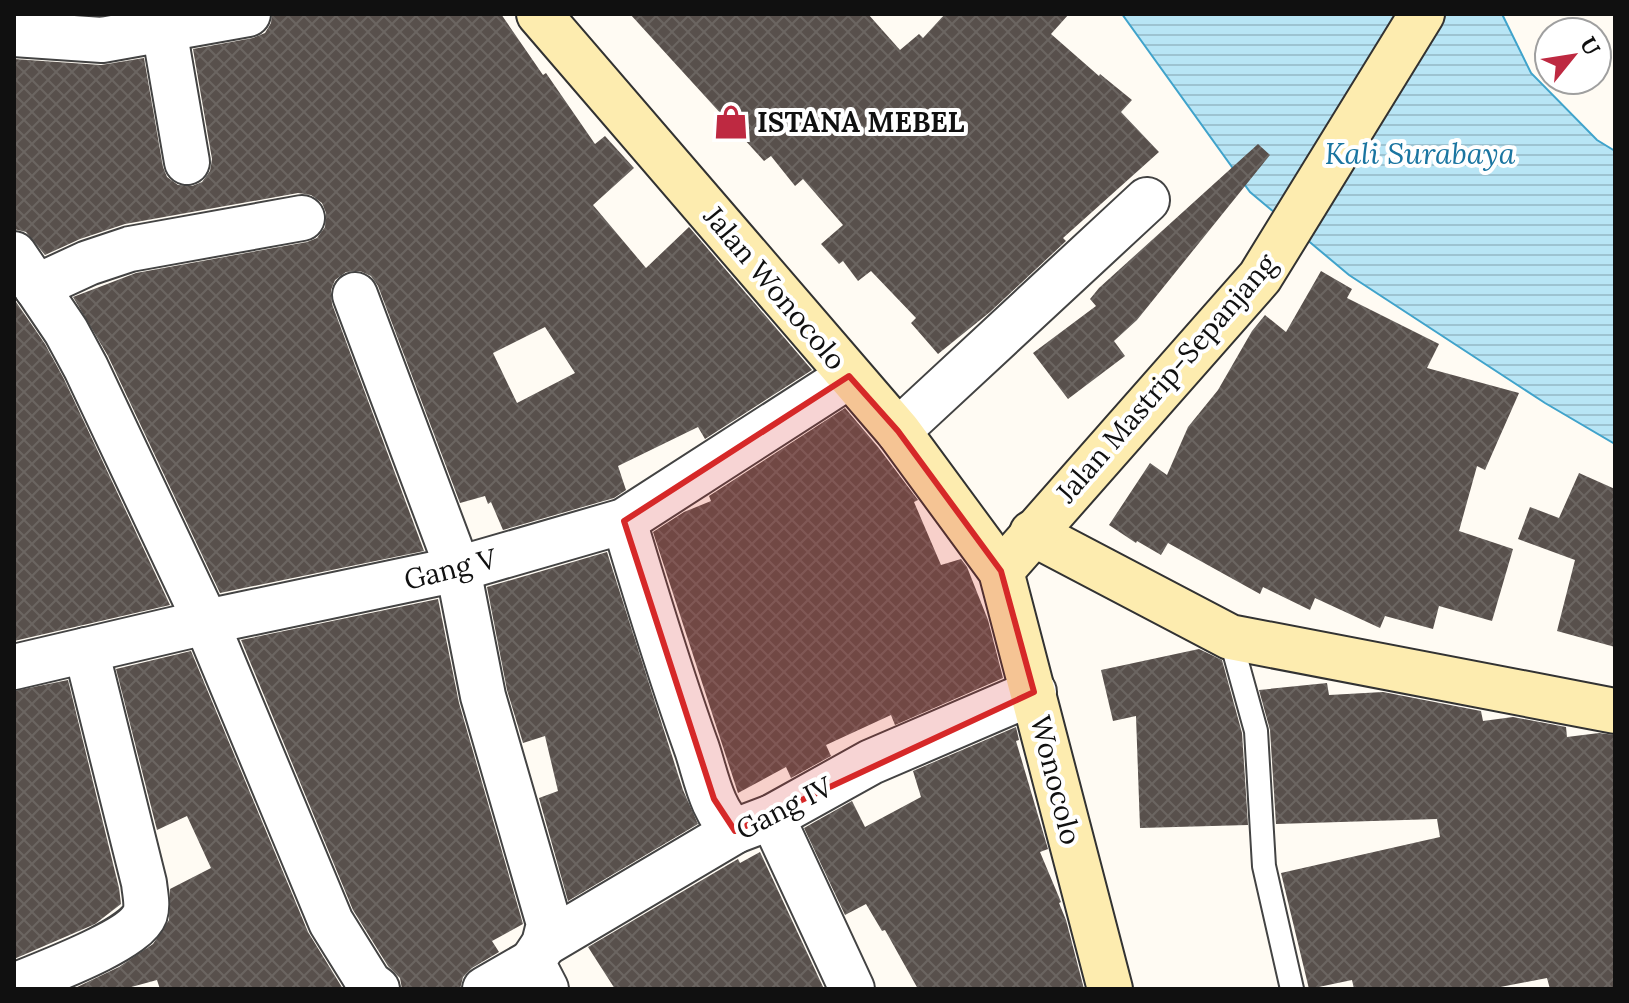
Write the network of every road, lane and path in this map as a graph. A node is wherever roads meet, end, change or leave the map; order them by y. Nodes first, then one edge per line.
1 (248, 14) edge
2 (539, 14) edge
3 (1422, 14) edge
4 (164, 29) junction
5 (14, 34) edge
6 (187, 162) dead end
7 (1147, 200) dead end
8 (302, 218) dead end
9 (25, 271) edge
10 (355, 295) dead end
11 (849, 376) junction
12 (898, 431) junction
13 (624, 521) junction
14 (1032, 533) junction
15 (458, 569) junction
16 (1001, 571) junction
17 (206, 622) junction
18 (1230, 637) junction
19 (86, 650) junction
20 (14, 667) edge
21 (1034, 692) junction
22 (1615, 711) edge
23 (753, 824) junction
24 (541, 965) edge
25 (14, 986) edge
26 (377, 989) edge
27 (485, 989) edge
28 (852, 989) edge
29 (1110, 989) edge
30 (1292, 989) edge

1 - 4 street
2 - 11 main road, Jalan Wonocolo
3 - 14 main road, Jalan Mastrip-Sepanjang
4 - 5 street
4 - 6 street
7 - 12 street
8 - 9 street
9 - 17 street
10 - 15 street
11 - 12 main road, Jalan Wonocolo
11 - 13 street, Gang V
12 - 16 main road, Jalan Wonocolo
13 - 15 street, Gang V
13 - 23 street
14 - 16 main road, Jalan Mastrip-Sepanjang
14 - 18 main road
15 - 17 street, Gang V
15 - 24 street
16 - 21 main road, Wonocolo
17 - 19 street, Gang V
17 - 26 street
18 - 22 main road
18 - 30 lane
19 - 20 street, Gang V
19 - 25 street
21 - 23 street, Gang IV
21 - 29 main road, Wonocolo
23 - 24 street, Gang IV
23 - 28 street
24 - 27 street, Gang IV

